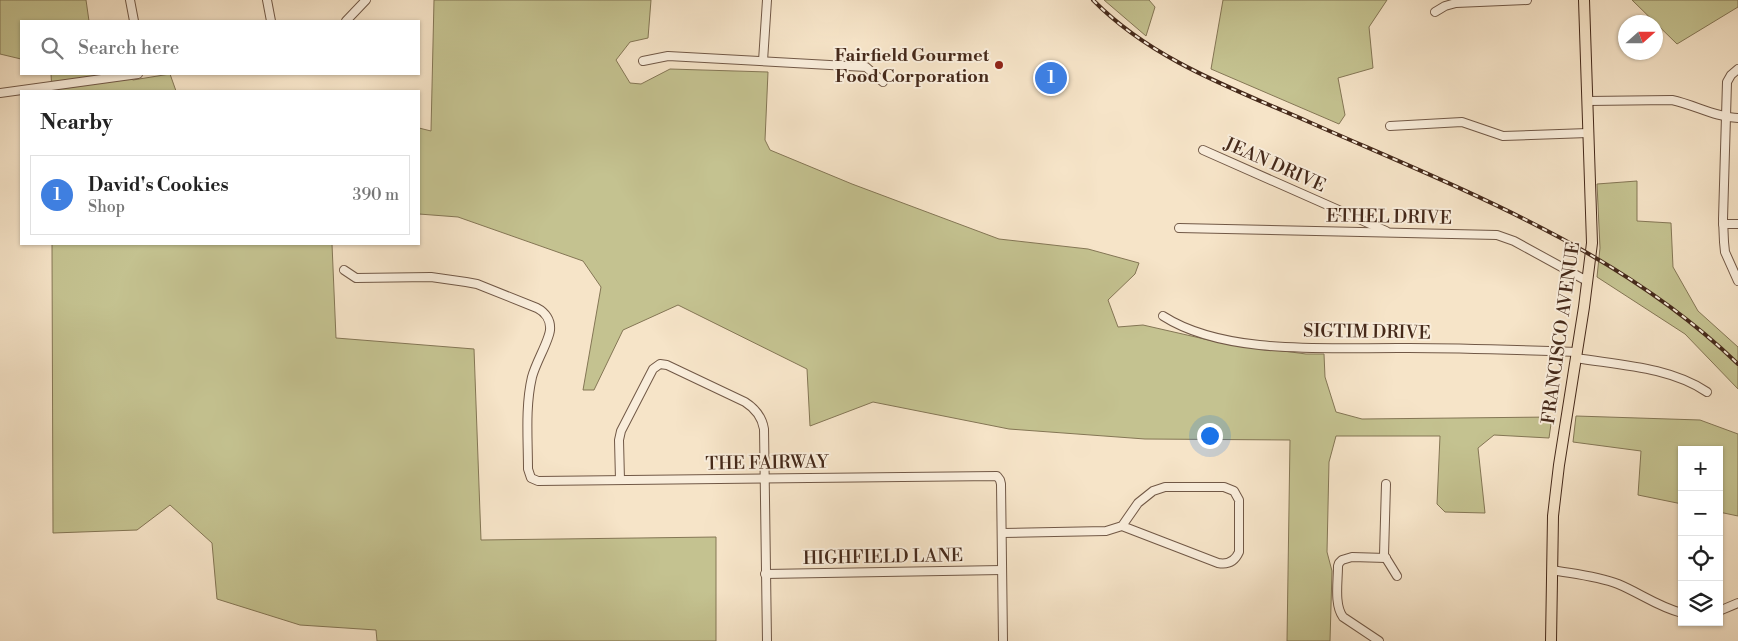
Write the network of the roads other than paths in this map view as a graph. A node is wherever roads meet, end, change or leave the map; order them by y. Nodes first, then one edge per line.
1 (130, 0) edge
2 (267, 0) edge
3 (366, 0) edge
4 (767, 0) edge
5 (1528, 0) edge
6 (1584, 0) edge
7 (1434, 12) dead end
8 (134, 20) edge
9 (270, 20) edge
10 (347, 20) edge
11 (643, 61) dead end
12 (763, 61) junction
13 (1738, 69) edge
14 (131, 75) edge
15 (883, 82) dead end
16 (20, 90) edge
17 (22, 90) edge
18 (0, 93) edge
19 (1587, 102) junction
20 (1726, 118) junction
21 (1738, 118) edge
22 (1390, 126) dead end
23 (1588, 133) junction
24 (1203, 150) dead end
25 (1723, 224) junction
26 (1738, 224) edge
27 (1179, 228) dead end
28 (1390, 233) junction
29 (344, 270) dead end
30 (1587, 281) junction
31 (1738, 281) edge
32 (1163, 316) dead end
33 (1576, 355) junction
34 (1707, 392) dead end
35 (765, 478) junction
36 (620, 480) junction
37 (1386, 484) dead end
38 (1122, 526) junction
39 (1002, 533) junction
40 (1386, 558) junction
41 (1002, 570) junction
42 (1552, 570) junction
43 (765, 574) junction
44 (1397, 576) dead end
45 (1738, 603) edge
46 (1723, 609) edge
47 (1678, 612) edge
48 (767, 641) edge
49 (1003, 641) edge
50 (1379, 641) edge
51 (1551, 641) edge

1 - 8 street
2 - 9 street
3 - 10 street
4 - 12 street
5 - 7 street
6 - 19 main road, FRANCISCO AVENUE
11 - 12 street
12 - 15 street
13 - 20 street
14 - 17 street
16 - 18 street
19 - 20 street
19 - 23 main road, FRANCISCO AVENUE
20 - 21 street
20 - 25 street
22 - 23 street
23 - 30 main road, FRANCISCO AVENUE
24 - 28 street, JEAN DRIVE
25 - 26 street
25 - 31 street
27 - 28 street, ETHEL DRIVE
28 - 30 street, ETHEL DRIVE
29 - 36 street, THE FAIRWAY
30 - 33 main road, FRANCISCO AVENUE
32 - 33 street, SIGTIM DRIVE
33 - 34 street, SIGTIM DRIVE
33 - 42 main road, FRANCISCO AVENUE
35 - 36 street, THE FAIRWAY
35 - 36 street
35 - 39 street, THE FAIRWAY
35 - 43 street
37 - 40 street
38 - 38 street
38 - 39 street
39 - 41 street
40 - 44 street
40 - 50 street
41 - 43 street, HIGHFIELD LANE
41 - 49 street
42 - 47 street
42 - 51 main road, FRANCISCO AVENUE
43 - 48 street
45 - 46 street

